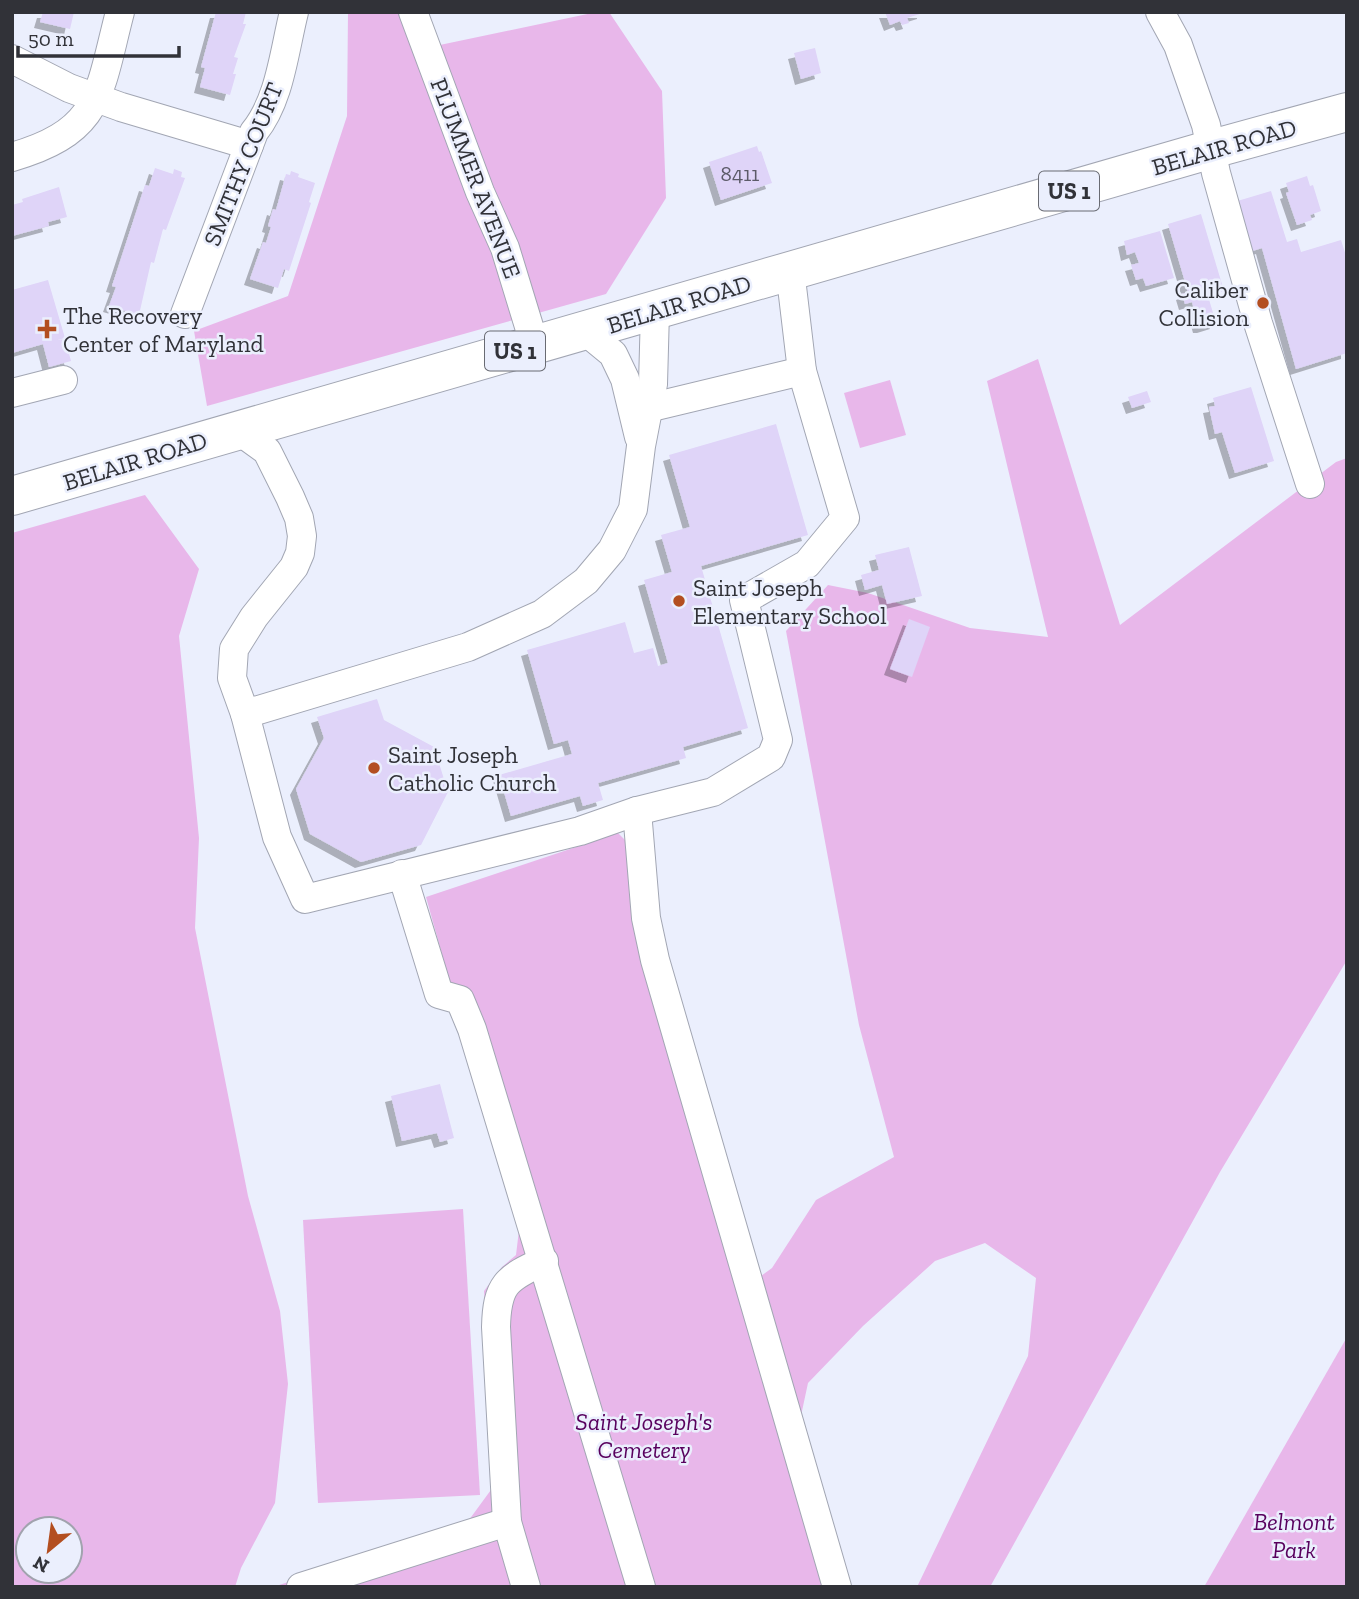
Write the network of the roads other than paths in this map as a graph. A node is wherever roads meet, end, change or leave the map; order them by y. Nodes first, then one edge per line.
1 (120, 12) edge
2 (294, 12) edge
3 (413, 12) edge
4 (1160, 12) edge
5 (12, 59) edge
6 (97, 98) junction
7 (1347, 112) edge
8 (248, 145) junction
9 (1212, 149) junction
10 (12, 157) edge
11 (790, 270) junction
12 (655, 311) junction
13 (184, 314) dead end
14 (585, 331) junction
15 (535, 345) junction
16 (802, 371) junction
17 (63, 380) dead end
18 (12, 393) edge
19 (648, 408) junction
20 (238, 430) junction
21 (641, 446) junction
22 (1310, 484) dead end
23 (12, 496) edge
24 (245, 714) junction
25 (638, 811) junction
26 (402, 874) junction
27 (544, 1261) junction
28 (507, 1522) junction
29 (301, 1587) edge
30 (526, 1587) edge
31 (641, 1587) edge
32 (837, 1587) edge

1 - 6 street
2 - 8 street, SMITHY COURT
3 - 15 street, PLUMMER AVENUE
4 - 9 street
5 - 6 street
6 - 8 street
6 - 10 street
7 - 9 highway, BELAIR ROAD / US 1
8 - 13 street, SMITHY COURT
9 - 11 highway, BELAIR ROAD / US 1
9 - 22 street
11 - 12 highway, BELAIR ROAD / US 1
11 - 16 street
12 - 14 highway, BELAIR ROAD / US 1
12 - 19 street
14 - 15 highway, BELAIR ROAD / US 1
14 - 21 street
15 - 20 highway, BELAIR ROAD / US 1
16 - 19 street
16 - 25 street
17 - 18 street
19 - 21 street
20 - 23 highway, BELAIR ROAD / US 1
20 - 24 street
21 - 24 street
24 - 26 street
25 - 26 street
25 - 32 street
26 - 27 street
27 - 28 street
27 - 31 street
28 - 29 street
28 - 30 street

